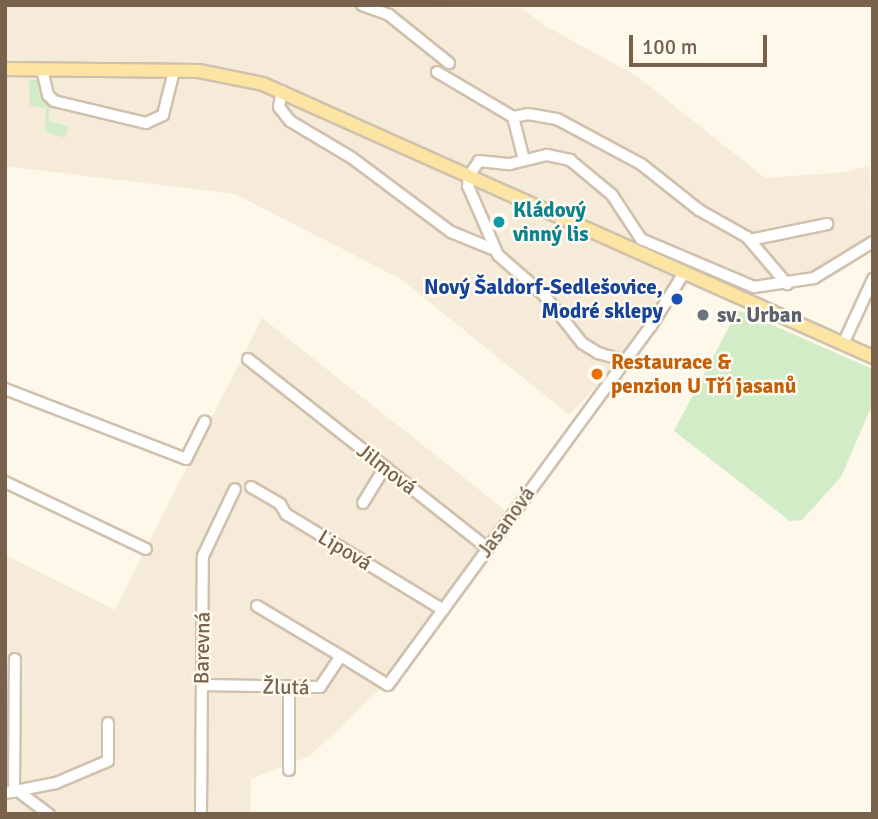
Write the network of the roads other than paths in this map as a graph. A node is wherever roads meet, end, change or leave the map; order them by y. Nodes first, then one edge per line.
1 (362, 5) edge
2 (449, 63) dead end
3 (5, 69) edge
4 (42, 69) junction
5 (174, 71) junction
6 (437, 72) dead end
7 (282, 91) junction
8 (513, 117) junction
9 (524, 160) junction
10 (469, 176) junction
11 (827, 224) dead end
12 (641, 239) junction
13 (750, 240) junction
14 (873, 242) edge
15 (495, 250) junction
16 (633, 250) junction
17 (684, 273) junction
18 (873, 279) edge
19 (787, 284) junction
20 (843, 344) junction
21 (873, 357) edge
22 (248, 359) dead end
23 (626, 361) junction
24 (5, 389) edge
25 (205, 421) dead end
26 (385, 467) junction
27 (5, 482) edge
28 (251, 487) dead end
29 (235, 489) dead end
30 (363, 503) dead end
31 (487, 548) junction
32 (146, 549) dead end
33 (257, 606) dead end
34 (443, 610) junction
35 (341, 656) junction
36 (15, 659) dead end
37 (202, 685) junction
38 (289, 687) junction
39 (108, 723) dead end
40 (289, 770) dead end
41 (12, 792) edge
42 (49, 814) edge
43 (201, 814) edge

1 - 2 street
3 - 4 main road
4 - 5 main road
4 - 5 street
5 - 7 main road
6 - 8 street
7 - 10 main road
7 - 15 street
8 - 9 street
8 - 13 street
9 - 10 street
9 - 12 street
10 - 15 street
10 - 16 main road
11 - 13 street
12 - 16 street
12 - 19 street
13 - 19 street
14 - 19 street
15 - 23 street
16 - 17 main road
17 - 20 main road
17 - 23 street, Jasanová
18 - 20 street
20 - 21 main road
22 - 26 street, Jilmová
23 - 31 street, Jasanová
24 - 25 street
26 - 30 street
26 - 31 street, Jilmová
27 - 32 street
28 - 34 street, Lipová
29 - 37 street, Barevná
31 - 34 street, Jasanová
33 - 35 street
34 - 35 street, Jasanová
35 - 38 street, Žlutá
36 - 41 street
37 - 38 street, Žlutá
37 - 43 street, Barevná
38 - 40 street
39 - 41 street
41 - 42 street

